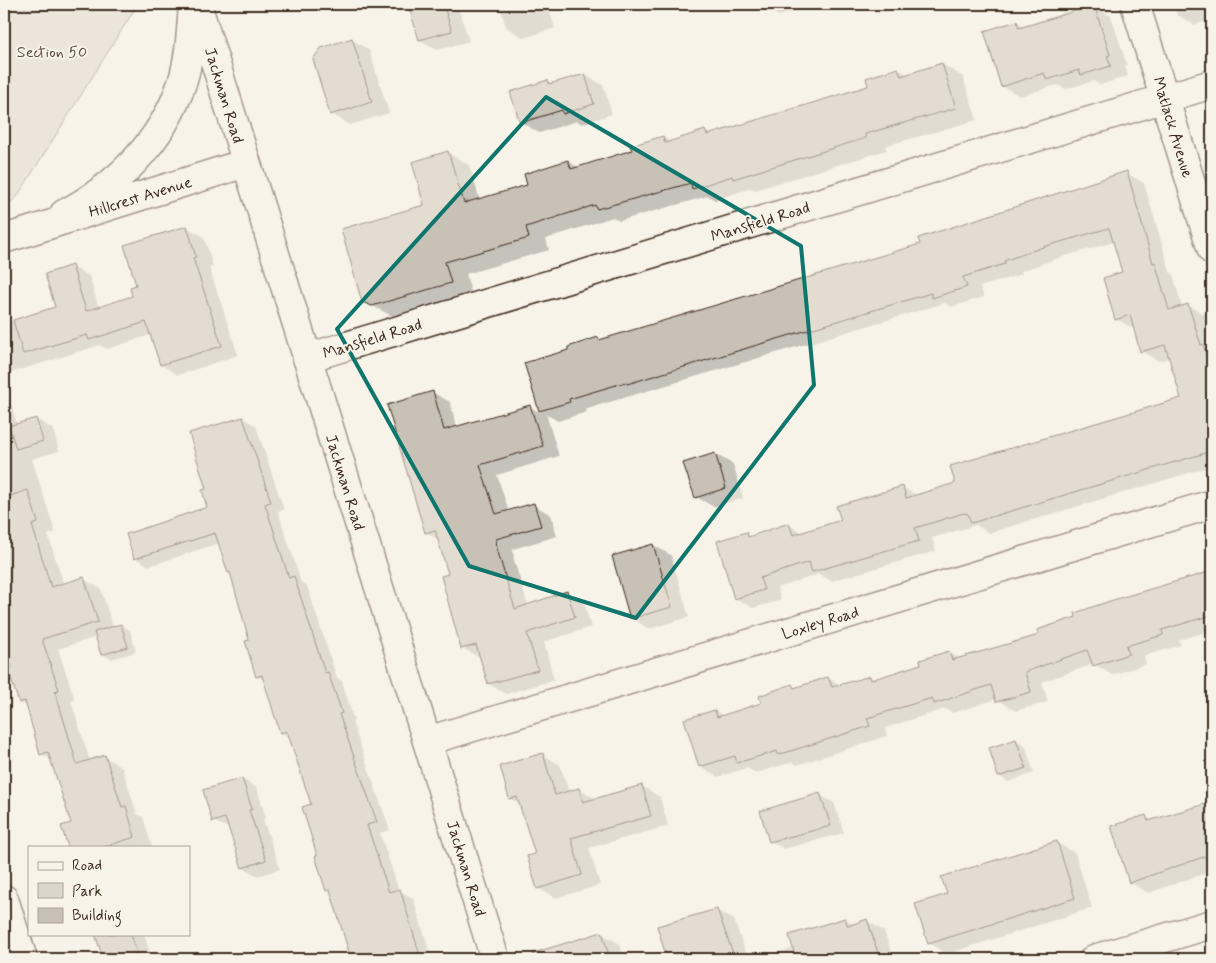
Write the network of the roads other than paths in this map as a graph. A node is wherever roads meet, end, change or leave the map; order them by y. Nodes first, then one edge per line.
1 (193, 4) edge
2 (197, 4) edge
3 (1135, 4) edge
4 (1212, 84) edge
5 (1165, 98) junction
6 (246, 163) junction
7 (33, 230) junction
8 (4, 239) edge
9 (1212, 250) edge
10 (307, 358) junction
11 (1212, 504) edge
12 (427, 741) junction
13 (4, 898) edge
14 (1212, 924) edge
15 (23, 959) edge
16 (495, 959) edge
17 (1094, 959) edge

1 - 7 street, Hillcrest Avenue
2 - 6 street, Jackman Road
3 - 5 street, Matlack Avenue
4 - 5 street, Mansfield Road
5 - 9 street, Matlack Avenue
5 - 10 street, Mansfield Road
6 - 7 street, Hillcrest Avenue
6 - 10 street, Jackman Road
7 - 8 street, Hillcrest Avenue
10 - 12 street, Jackman Road
11 - 12 street, Loxley Road
12 - 16 street, Jackman Road
13 - 15 street
14 - 17 street

